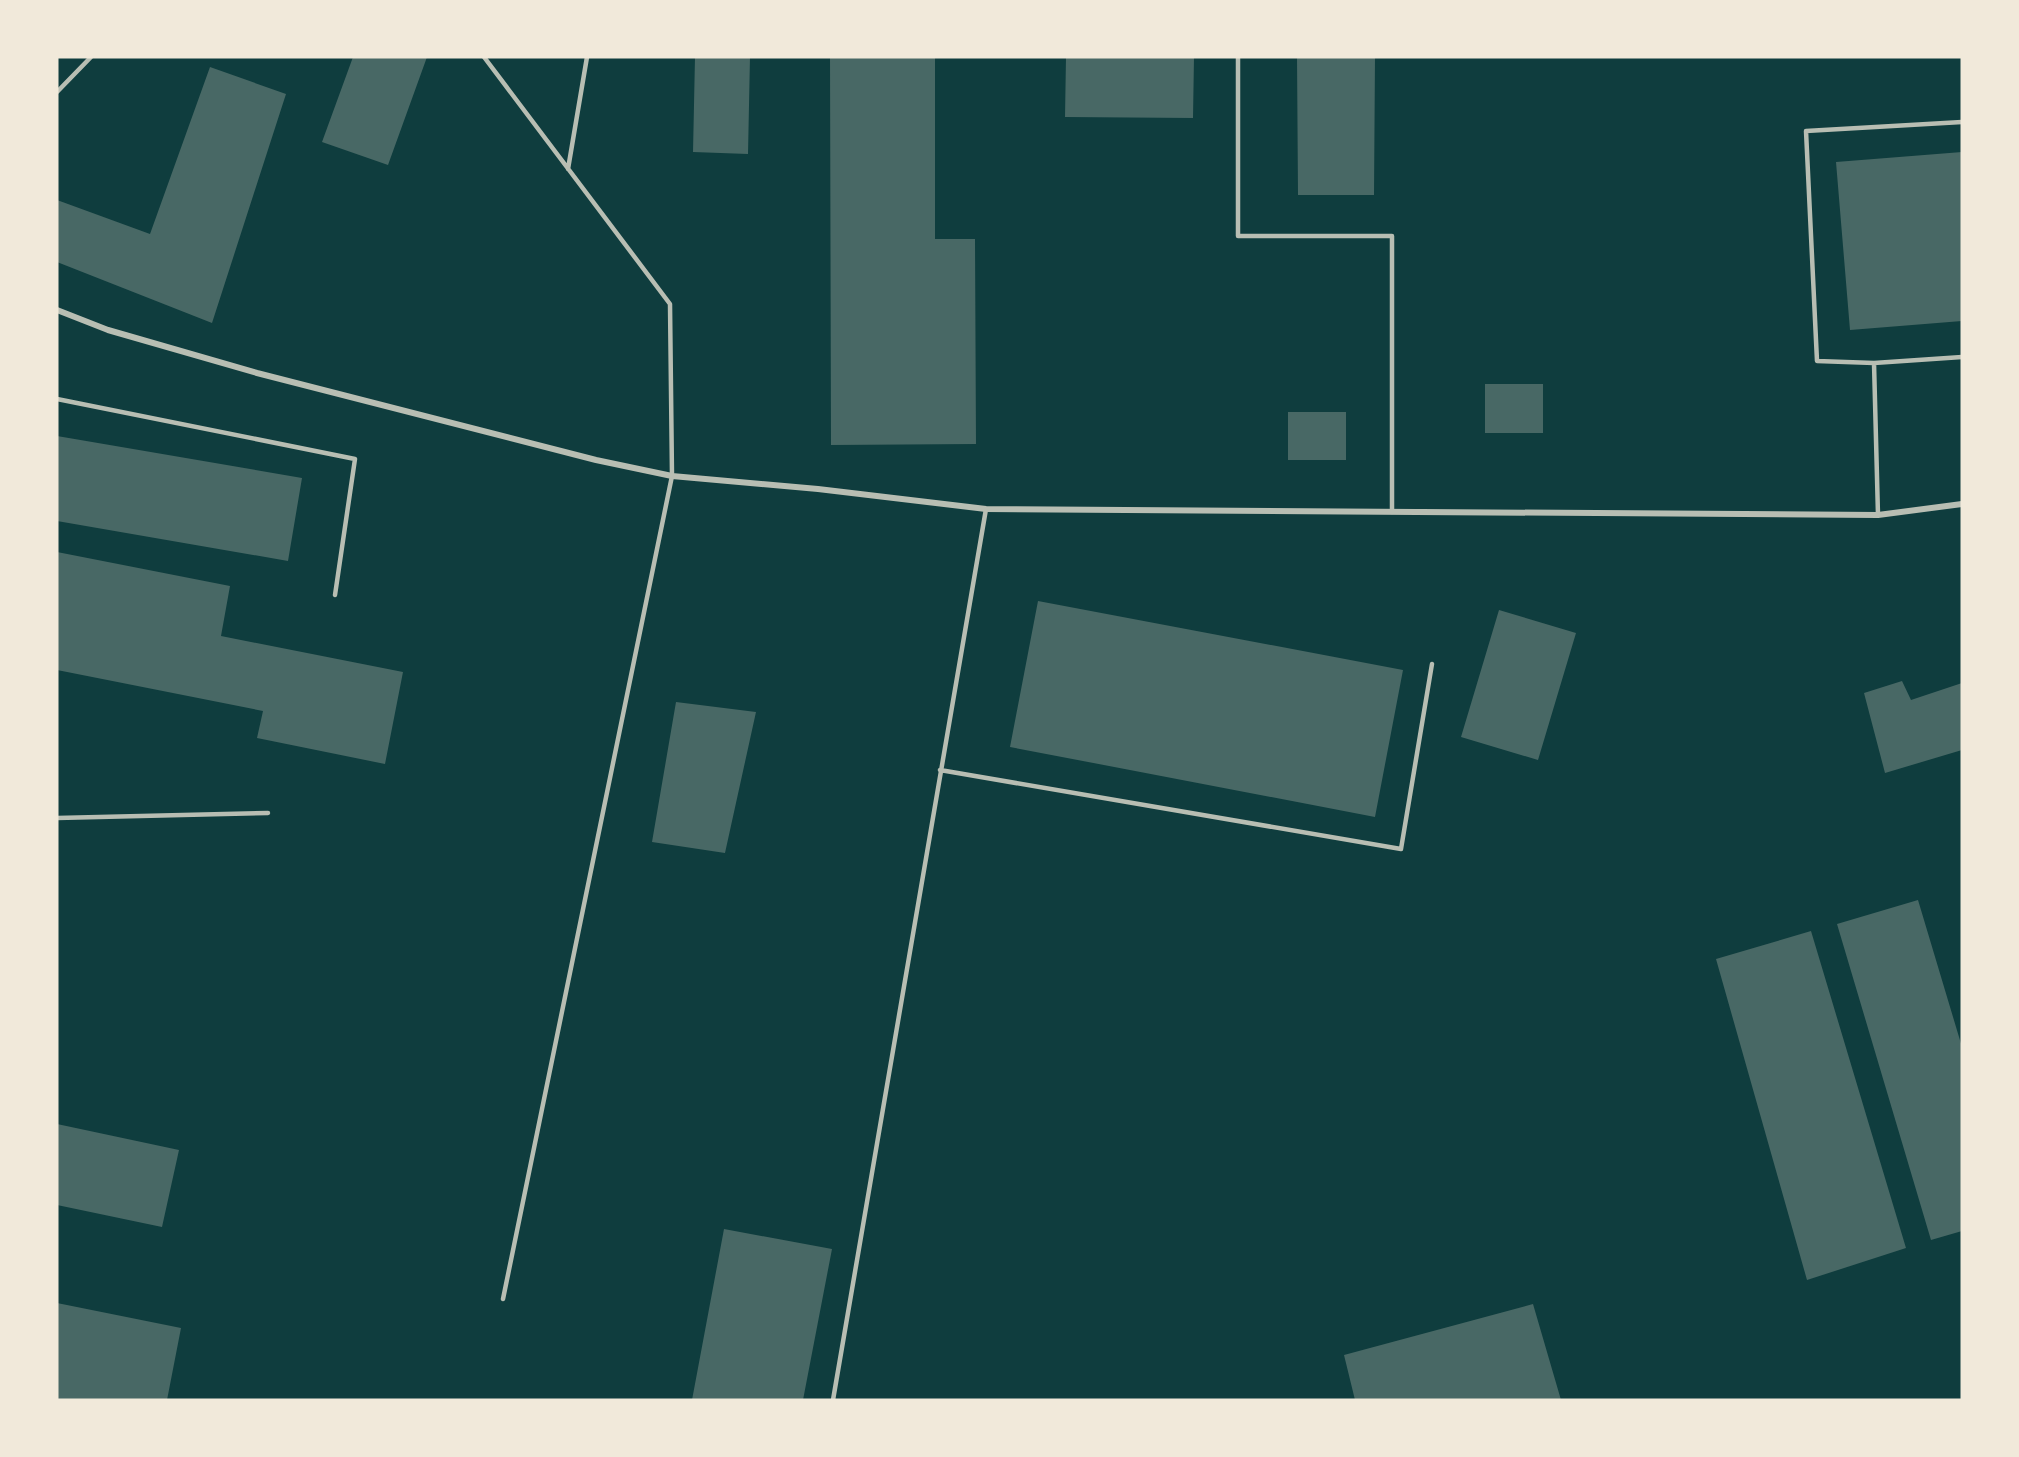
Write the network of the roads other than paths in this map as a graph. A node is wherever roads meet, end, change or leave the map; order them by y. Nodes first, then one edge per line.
1 (90, 57) edge
2 (484, 57) edge
3 (587, 57) edge
4 (1238, 57) edge
5 (57, 92) edge
6 (1962, 122) edge
7 (568, 169) junction
8 (57, 310) edge
9 (1962, 357) edge
10 (1874, 363) junction
11 (57, 399) edge
12 (672, 476) junction
13 (1962, 504) edge
14 (986, 508) junction
15 (1392, 512) junction
16 (1878, 515) junction
17 (335, 595) dead end
18 (1432, 664) dead end
19 (940, 770) junction
20 (268, 813) dead end
21 (57, 818) edge
22 (503, 1299) dead end
23 (833, 1400) edge

1 - 5 lane
2 - 7 lane
3 - 7 lane
4 - 15 lane
6 - 10 lane
7 - 12 lane
8 - 12 street
9 - 10 lane
10 - 16 lane
11 - 17 lane
12 - 14 street
12 - 22 lane
13 - 16 street
14 - 15 street
14 - 19 lane
15 - 16 street
18 - 19 lane
19 - 23 lane
20 - 21 lane

